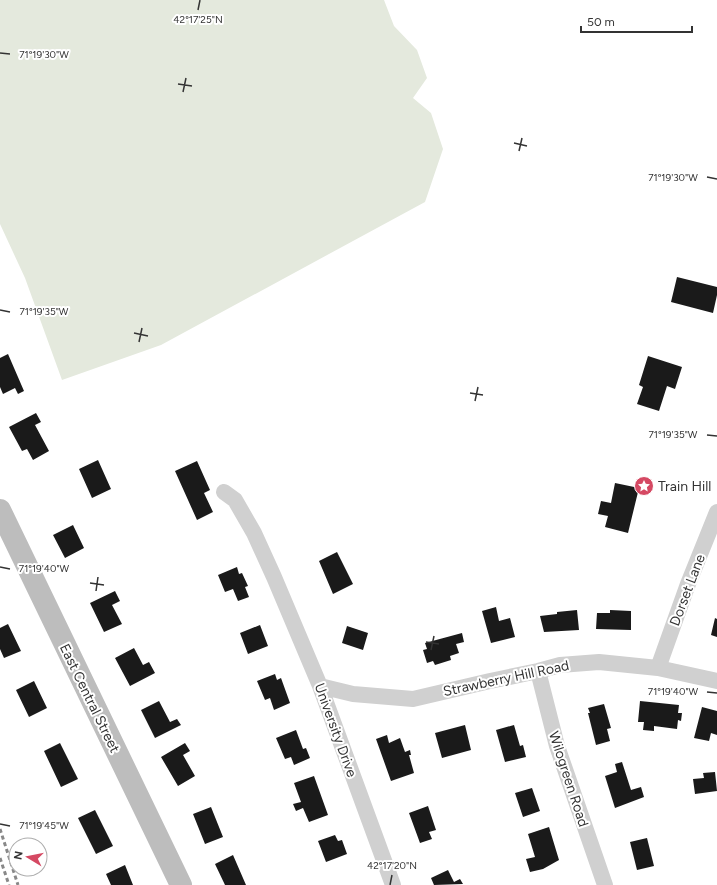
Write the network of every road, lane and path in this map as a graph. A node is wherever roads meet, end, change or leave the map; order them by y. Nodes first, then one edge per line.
1 (224, 492) dead end
2 (0, 510) edge
3 (717, 512) edge
4 (658, 668) junction
5 (538, 671) junction
6 (717, 681) edge
7 (320, 686) junction
8 (180, 885) edge
9 (393, 885) edge
10 (604, 885) edge

1 - 7 street, University Drive
2 - 8 main road, East Central Street
3 - 4 street, Dorset Lane
4 - 5 street, Strawberry Hill Road
4 - 6 street, Strawberry Hill Road
5 - 7 street, Strawberry Hill Road
5 - 10 street, Wilogreen Road
7 - 9 street, University Drive

